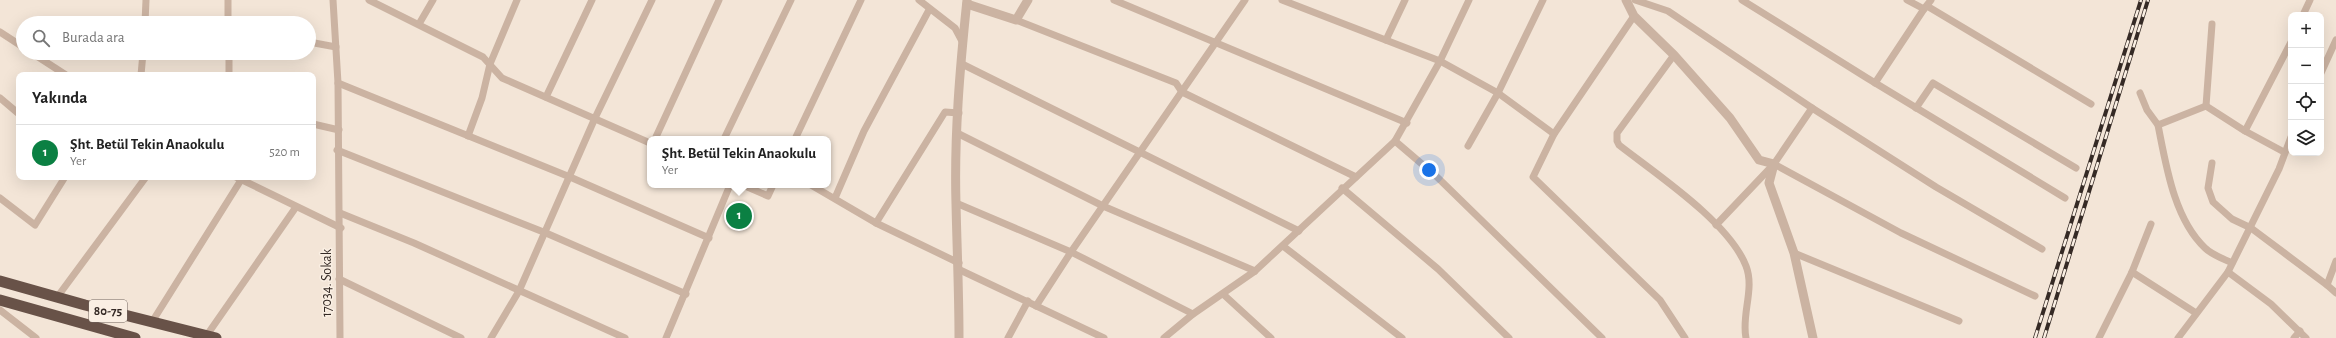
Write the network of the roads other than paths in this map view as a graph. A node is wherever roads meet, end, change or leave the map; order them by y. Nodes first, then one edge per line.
1 (146, 0) edge
2 (228, 0) edge
3 (334, 0) edge
4 (369, 0) edge
5 (434, 0) edge
6 (517, 0) edge
7 (592, 0) edge
8 (652, 0) edge
9 (719, 0) edge
10 (790, 0) edge
11 (861, 0) edge
12 (920, 0) edge
13 (1028, 0) edge
14 (1114, 0) edge
15 (1245, 0) edge
16 (1282, 0) edge
17 (1405, 0) edge
18 (1469, 0) edge
19 (1543, 0) edge
20 (1626, 0) edge
21 (1634, 0) edge
22 (1742, 0) edge
23 (1906, 0) edge
24 (1931, 0) edge
25 (2310, 0) edge
26 (967, 2) edge
27 (1925, 8) junction
28 (929, 10) junction
29 (2304, 12) edge
30 (145, 16) edge
31 (228, 16) edge
32 (1634, 16) junction
33 (1016, 20) junction
34 (419, 24) junction
35 (2212, 24) dead end
36 (0, 32) edge
37 (1386, 40) junction
38 (2336, 40) edge
39 (16, 42) edge
40 (1216, 42) junction
41 (316, 43) edge
42 (963, 43) junction
43 (336, 47) junction
44 (2288, 48) edge
45 (1674, 56) junction
46 (43, 60) edge
47 (142, 60) edge
48 (229, 60) edge
49 (1440, 61) junction
50 (490, 64) junction
51 (962, 64) junction
52 (2324, 66) edge
53 (61, 72) edge
54 (141, 72) edge
55 (229, 72) edge
56 (338, 83) junction
57 (1875, 83) junction
58 (1182, 92) junction
59 (1498, 93) junction
60 (2140, 93) dead end
61 (546, 97) junction
62 (0, 98) edge
63 (2091, 104) dead end
64 (2206, 106) junction
65 (1812, 108) junction
66 (1916, 108) junction
67 (16, 111) edge
68 (959, 113) junction
69 (595, 118) junction
70 (1407, 123) junction
71 (316, 125) edge
72 (2158, 125) junction
73 (339, 130) junction
74 (2245, 131) junction
75 (957, 133) junction
76 (1554, 134) junction
77 (468, 136) junction
78 (656, 136) edge
79 (725, 136) edge
80 (796, 136) edge
81 (1395, 141) junction
82 (647, 143) edge
83 (2288, 144) edge
84 (1468, 146) dead end
85 (337, 150) junction
86 (1141, 152) junction
87 (2284, 152) junction
88 (2212, 163) dead end
89 (1774, 164) junction
90 (2076, 168) dead end
91 (570, 177) junction
92 (1356, 177) junction
93 (63, 180) edge
94 (144, 180) edge
95 (237, 180) edge
96 (240, 180) edge
97 (729, 188) edge
98 (750, 188) edge
99 (772, 188) edge
100 (817, 188) edge
101 (1342, 188) junction
102 (0, 198) edge
103 (835, 198) junction
104 (2065, 198) dead end
105 (956, 203) junction
106 (1104, 206) junction
107 (296, 207) junction
108 (340, 213) junction
109 (876, 222) junction
110 (2152, 224) dead end
111 (1716, 225) junction
112 (340, 228) junction
113 (2251, 228) junction
114 (1298, 231) junction
115 (546, 233) junction
116 (709, 238) junction
117 (1283, 246) junction
118 (2042, 249) dead end
119 (1071, 252) junction
120 (1794, 253) junction
121 (2336, 261) edge
122 (2232, 263) junction
123 (959, 267) junction
124 (1255, 270) junction
125 (2132, 272) junction
126 (2228, 272) junction
127 (339, 279) junction
128 (0, 281) edge
129 (2327, 285) junction
130 (519, 291) junction
131 (2336, 293) edge
132 (686, 294) junction
133 (1223, 294) junction
134 (58, 296) junction
135 (2035, 296) dead end
136 (0, 300) edge
137 (1028, 301) junction
138 (1036, 306) junction
139 (0, 310) edge
140 (2196, 313) junction
141 (1193, 314) junction
142 (1959, 321) dead end
143 (152, 322) junction
144 (2300, 331) junction
145 (212, 336) edge
146 (129, 337) edge
147 (36, 338) edge
148 (340, 338) edge
149 (461, 338) edge
150 (491, 338) edge
151 (625, 338) edge
152 (666, 338) edge
153 (959, 338) edge
154 (1008, 338) edge
155 (1104, 338) edge
156 (1164, 338) edge
157 (1271, 338) edge
158 (1402, 338) edge
159 (1509, 338) edge
160 (1602, 338) edge
161 (1685, 338) edge
162 (1746, 338) edge
163 (1814, 338) edge
164 (2099, 338) edge
165 (2178, 338) edge
166 (2294, 338) edge
167 (2306, 338) edge

1 - 30 street
2 - 31 street
3 - 43 street, 17034. Sokak
4 - 34 street
5 - 34 street
6 - 50 street
7 - 61 street
8 - 69 street
9 - 78 street
10 - 79 street
11 - 80 street
12 - 28 street
13 - 33 street
14 - 40 street
15 - 40 street
16 - 37 street
17 - 37 street
18 - 49 street
19 - 59 street
20 - 32 street
21 - 65 street
22 - 57 street
23 - 27 street
24 - 27 street
25 - 29 street
26 - 33 street
26 - 42 street
27 - 57 street
27 - 63 street
28 - 42 street
28 - 103 street
32 - 45 street
32 - 76 street
33 - 58 street
34 - 50 street
35 - 64 street
36 - 39 street
37 - 49 street
38 - 52 street
40 - 58 street
40 - 70 street
41 - 43 street
42 - 51 street
43 - 56 street, 17034. Sokak
44 - 74 street
45 - 89 street
45 - 111 street
46 - 53 street
47 - 54 street
48 - 55 street
49 - 59 street
49 - 70 street
50 - 61 street
50 - 77 street
51 - 68 street
51 - 86 street
56 - 73 street, 17034. Sokak
56 - 77 street
57 - 66 street
58 - 86 street
58 - 92 street
59 - 76 street
59 - 84 street
60 - 72 street
61 - 69 street
62 - 67 street
64 - 72 street
64 - 74 street
65 - 89 street
65 - 118 street
66 - 90 street
66 - 104 street
68 - 75 street
68 - 109 street
69 - 82 street
69 - 91 street
70 - 81 street
71 - 73 street
72 - 122 street
73 - 85 street, 17034. Sokak
74 - 87 street
75 - 105 street
75 - 106 street
76 - 161 street
77 - 91 street
81 - 92 street
81 - 160 street
83 - 87 street
85 - 108 street, 17034. Sokak
85 - 115 street
86 - 106 street
86 - 114 street
87 - 113 street
88 - 113 street
89 - 111 street
89 - 120 street
89 - 135 street
91 - 115 street
91 - 116 street
92 - 101 street
93 - 102 street
94 - 134 street
95 - 143 street
96 - 107 street
97 - 116 street
98 - 99 street
100 - 103 street
101 - 114 street
101 - 159 street
103 - 109 street
105 - 119 street
105 - 123 street
106 - 119 street
106 - 124 street
107 - 112 street
107 - 145 street
108 - 112 street, 17034. Sokak
108 - 130 street
109 - 123 street
110 - 125 street
111 - 162 street
112 - 127 street, 17034. Sokak
113 - 122 street
113 - 129 street
114 - 117 street
115 - 130 street
115 - 132 street
116 - 132 street
117 - 124 street
117 - 158 street
119 - 138 street
119 - 141 street
120 - 142 street
120 - 163 street
121 - 129 street
122 - 126 street
123 - 137 street
123 - 153 street
124 - 133 street
125 - 140 street
125 - 164 street
126 - 140 street
126 - 144 street
127 - 148 street, 17034. Sokak
127 - 149 street
128 - 134 highway, 80-75
129 - 131 street
130 - 150 street
130 - 151 street
132 - 152 street
133 - 141 street
133 - 157 street
134 - 143 highway, 80-75
136 - 146 highway, 80-75
137 - 138 street
137 - 154 street
138 - 155 street
139 - 147 street
140 - 165 street
141 - 156 street
143 - 145 highway, 80-75
144 - 166 street
144 - 167 street

